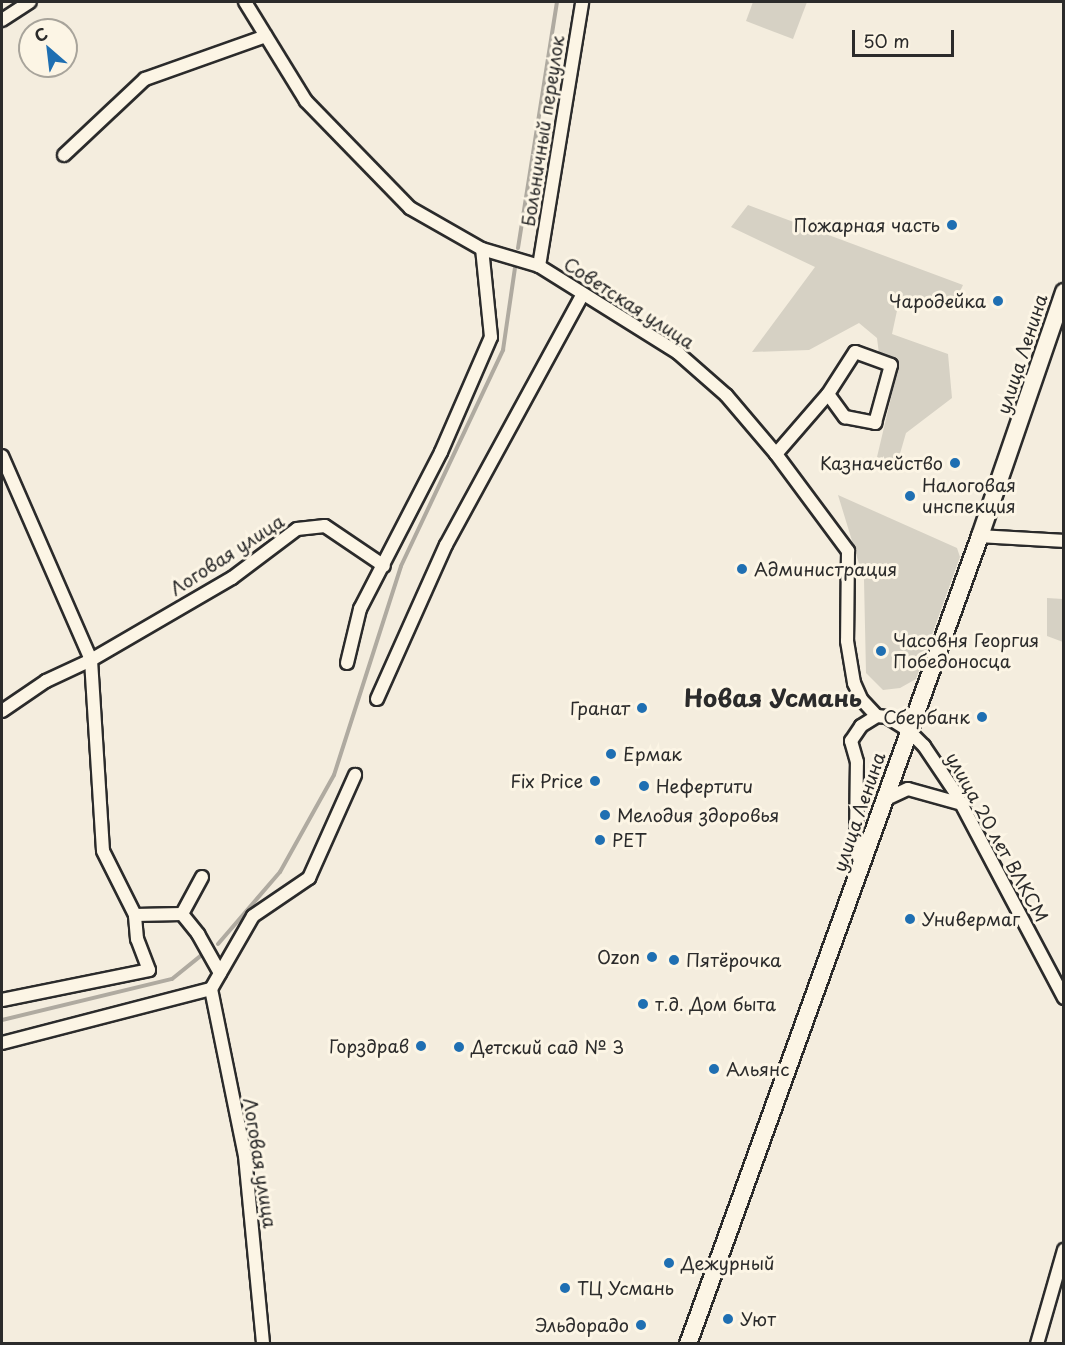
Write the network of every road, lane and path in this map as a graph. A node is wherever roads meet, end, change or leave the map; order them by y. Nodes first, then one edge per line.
1 (30, 2) edge
2 (245, 2) edge
3 (582, 2) edge
4 (2, 20) edge
5 (266, 36) junction
6 (64, 155) dead end
7 (482, 249) junction
8 (539, 266) junction
9 (1064, 292) edge
10 (583, 294) junction
11 (828, 394) junction
12 (776, 454) junction
13 (2, 456) edge
14 (980, 536) junction
15 (1064, 542) edge
16 (384, 566) junction
17 (91, 660) junction
18 (347, 663) dead end
19 (377, 699) dead end
20 (2, 711) edge
21 (877, 716) junction
22 (908, 730) junction
23 (355, 775) dead end
24 (884, 800) junction
25 (962, 804) junction
26 (861, 865) junction
27 (202, 877) dead end
28 (182, 914) junction
29 (135, 915) junction
30 (220, 973) junction
31 (211, 989) junction
32 (1064, 998) edge
33 (2, 1000) edge
34 (2, 1043) edge
35 (1064, 1250) edge
36 (264, 1344) edge
37 (688, 1344) edge
38 (1037, 1344) edge

1 - 4 street
2 - 5 street, Советская улица
3 - 8 street, Больничный переулок
5 - 6 street
5 - 7 street, Советская улица
7 - 8 street, Советская улица
7 - 16 street
8 - 10 street, Советская улица
9 - 14 main road, улица Ленина
10 - 12 street, Советская улица
10 - 19 street
11 - 11 street
11 - 12 street
12 - 21 street, Советская улица
13 - 17 street
14 - 15 street
14 - 22 main road, улица Ленина
16 - 17 street, Логовая улица
16 - 18 street
17 - 20 street, Логовая улица
17 - 29 street
21 - 22 street, Советская улица
21 - 26 street
22 - 24 main road, улица Ленина
22 - 25 street, улица 20 лет ВЛКСМ
23 - 30 street
24 - 25 street
24 - 26 main road, улица Ленина
25 - 32 street, улица 20 лет ВЛКСМ
26 - 37 main road, улица Ленина
27 - 28 street
28 - 29 street
28 - 30 street
29 - 33 street
30 - 31 street
31 - 34 street
31 - 36 street, Логовая улица
35 - 38 street

